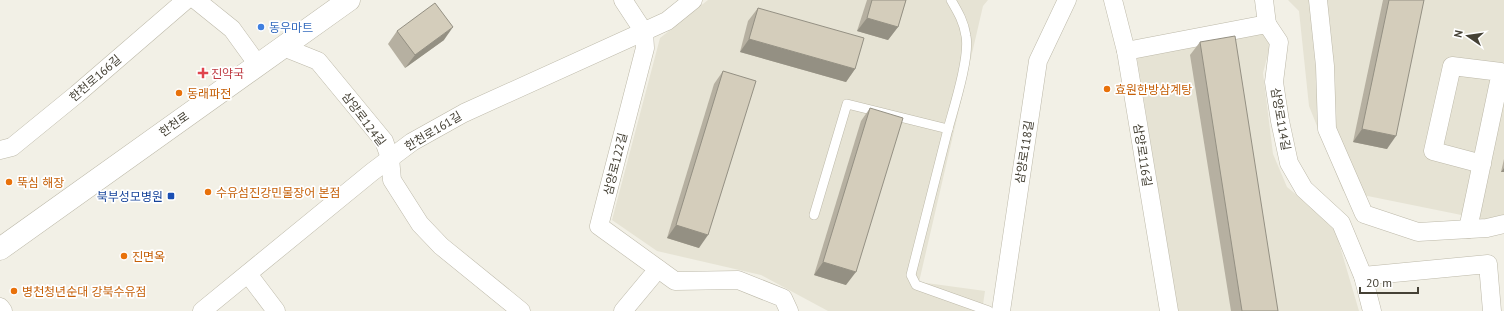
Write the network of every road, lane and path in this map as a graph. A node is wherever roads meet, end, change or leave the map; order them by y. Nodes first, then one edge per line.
1 (186, 0) edge
2 (196, 0) edge
3 (349, 0) edge
4 (623, 0) edge
5 (693, 0) edge
6 (951, 0) edge
7 (1067, 0) edge
8 (1113, 0) edge
9 (1264, 0) edge
10 (1318, 0) edge
11 (1267, 24) junction
12 (644, 32) junction
13 (283, 47) junction
14 (1126, 51) junction
15 (258, 65) junction
16 (948, 129) junction
17 (0, 150) edge
18 (390, 158) junction
19 (1482, 164) junction
20 (814, 215) dead end
21 (1504, 224) edge
22 (1468, 229) junction
23 (0, 249) edge
24 (658, 269) junction
25 (248, 274) junction
26 (1363, 276) junction
27 (0, 307) edge
28 (3, 311) edge
29 (202, 311) edge
30 (276, 311) edge
31 (521, 311) edge
32 (623, 311) edge
33 (789, 311) edge
34 (989, 311) edge
35 (1001, 311) edge
36 (1169, 311) edge
37 (1372, 311) edge
38 (1492, 311) edge

1 - 17 street, 한천로166길
2 - 15 street
3 - 13 street, 한천로
4 - 12 street
5 - 12 street, 한천로161길
6 - 16 lane
7 - 35 street, 삼양로118길
8 - 14 street, 삼양로116길
9 - 11 street
10 - 22 street
11 - 14 street
11 - 26 street, 삼양로114길
12 - 18 street, 한천로161길
12 - 24 street, 삼양로122길
13 - 15 street, 한천로
13 - 18 street, 삼양로124길
14 - 36 street, 삼양로116길
15 - 23 street, 한천로
16 - 20 lane
16 - 34 lane
18 - 25 street, 한천로161길
18 - 31 street, 삼양로124길
19 - 19 street
19 - 22 street
21 - 22 street
24 - 32 street
24 - 33 street, 삼양로122길
25 - 29 street, 한천로161길
25 - 30 street
26 - 37 street, 삼양로114길
26 - 38 street
27 - 28 street

